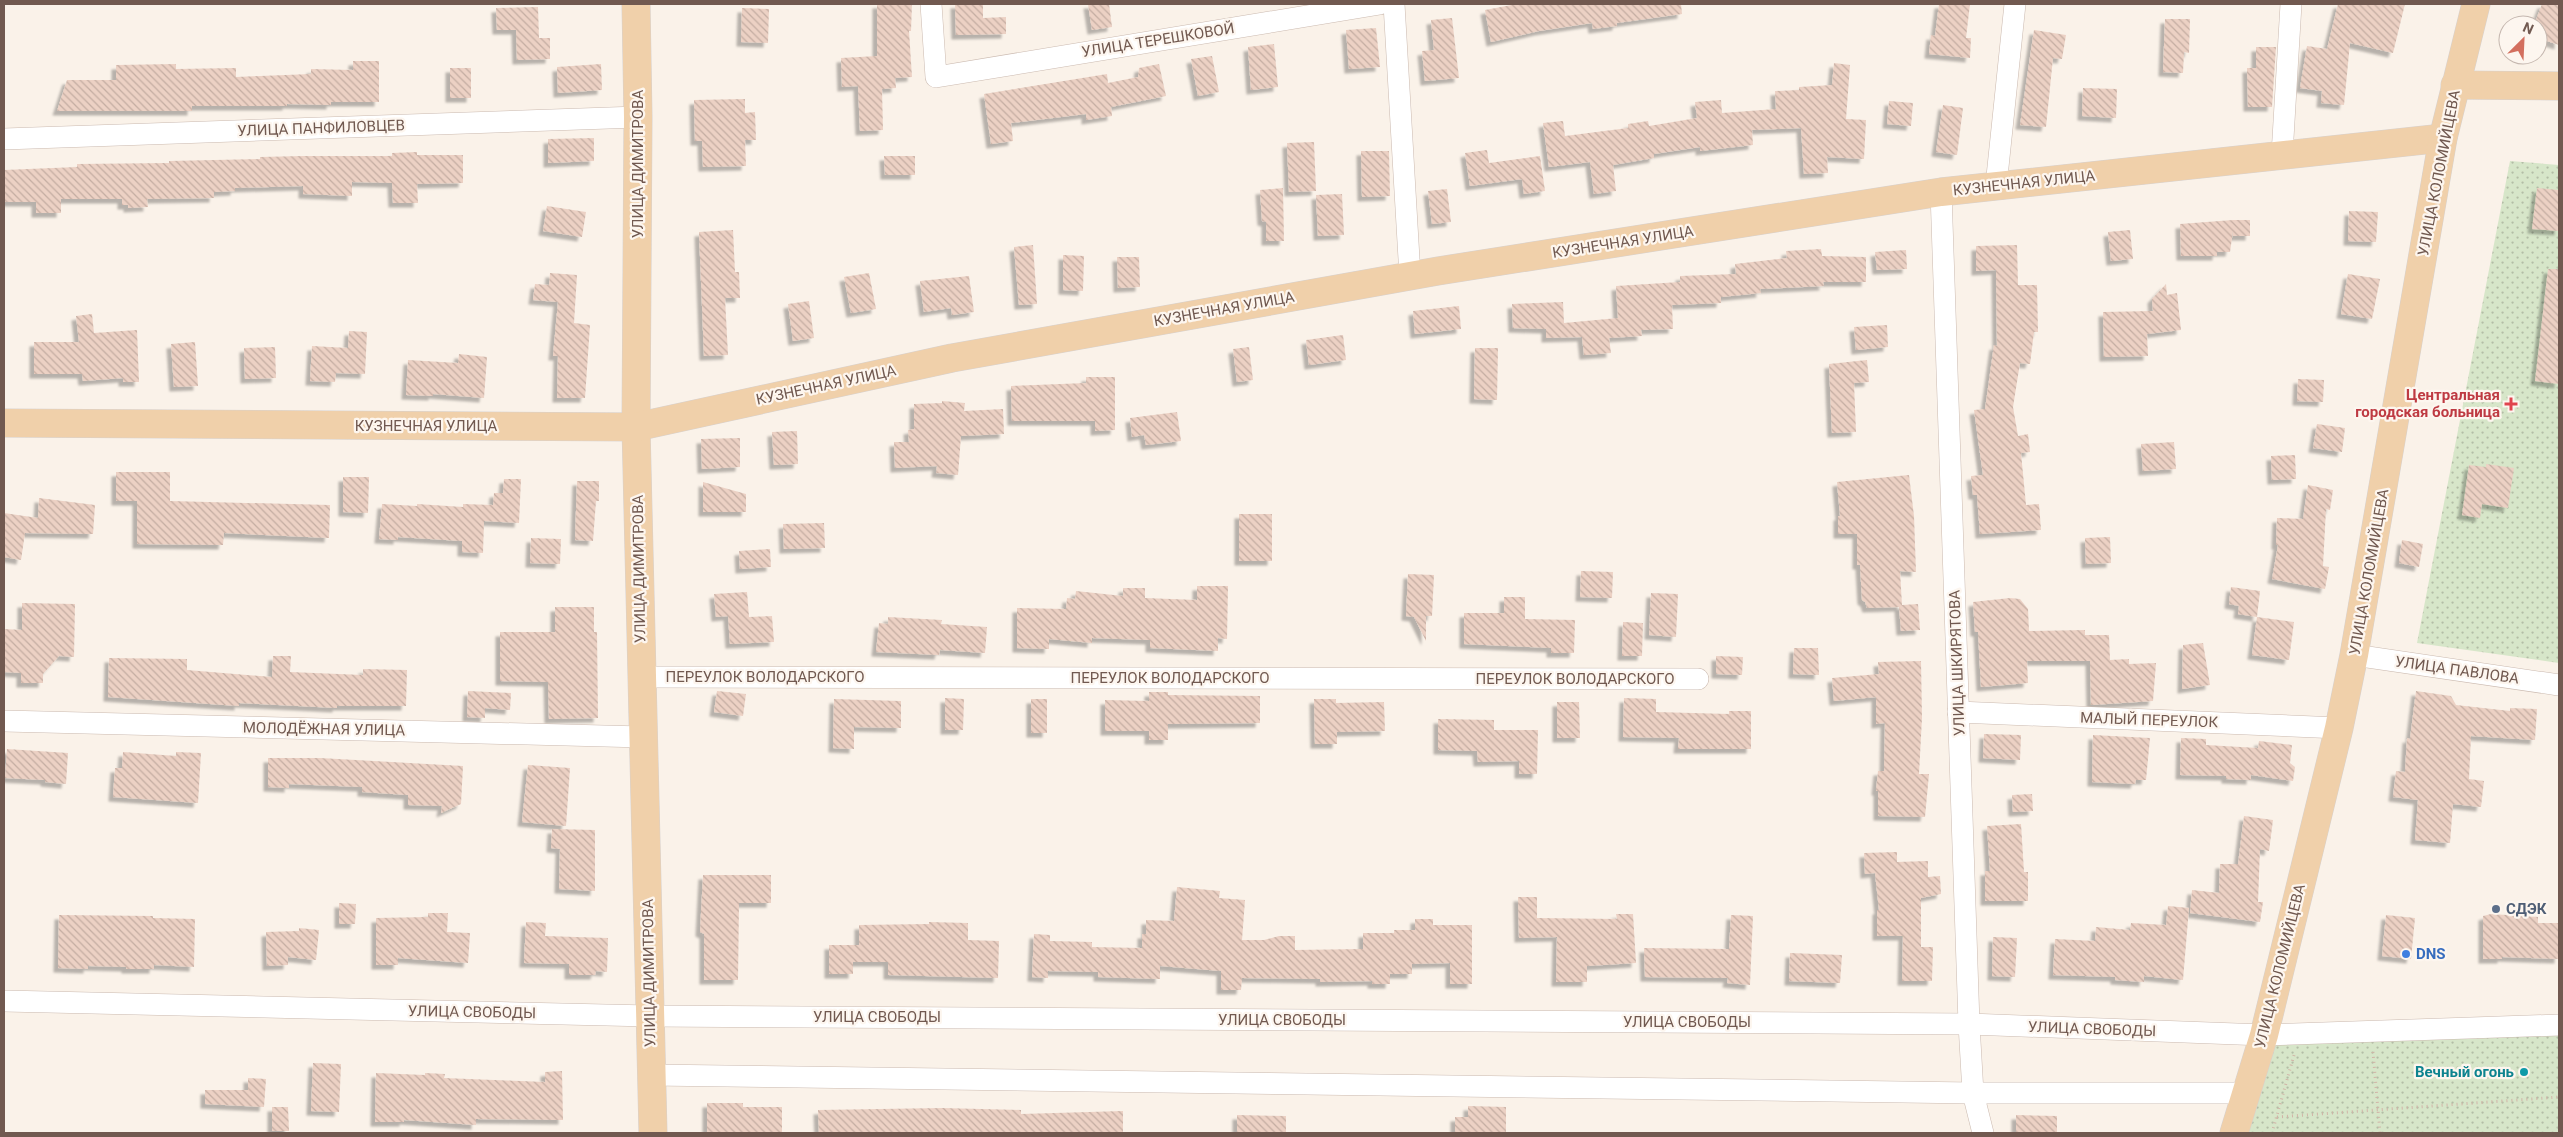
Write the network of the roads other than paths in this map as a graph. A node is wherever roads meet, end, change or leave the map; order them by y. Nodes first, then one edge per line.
1 (636, 4) edge
2 (931, 4) edge
3 (1380, 4) edge
4 (1394, 4) edge
5 (2015, 4) edge
6 (2291, 4) edge
7 (2476, 4) edge
8 (2455, 84) junction
9 (2559, 86) edge
10 (638, 117) junction
11 (2443, 138) junction
12 (4, 140) edge
13 (2282, 155) junction
14 (1996, 186) junction
15 (1941, 192) junction
16 (1410, 276) junction
17 (4, 423) edge
18 (636, 427) junction
19 (2354, 656) junction
20 (642, 677) junction
21 (1698, 679) dead end
22 (2559, 685) edge
23 (1958, 712) junction
24 (4, 720) edge
25 (2339, 728) junction
26 (643, 737) junction
27 (4, 1001) edge
28 (650, 1016) junction
29 (1969, 1024) junction
30 (2559, 1025) edge
31 (2264, 1034) junction
32 (651, 1075) junction
33 (1973, 1093) junction
34 (2245, 1093) junction
35 (653, 1133) edge
36 (1983, 1133) edge
37 (2234, 1133) edge

1 - 10 main road, УЛИЦА ДИМИТРОВА
2 - 3 street, УЛИЦА ТЕРЕШКОВОЙ
4 - 16 street
5 - 14 street
6 - 13 street
7 - 8 main road, УЛИЦА КОЛОМИЙЦЕВА
8 - 9 main road
8 - 11 main road, УЛИЦА КОЛОМИЙЦЕВА
10 - 12 street, УЛИЦА ПАНФИЛОВЦЕВ
10 - 18 main road, УЛИЦА ДИМИТРОВА
11 - 13 main road, КУЗНЕЧНАЯ УЛИЦА
11 - 19 main road, УЛИЦА КОЛОМИЙЦЕВА
13 - 14 main road, КУЗНЕЧНАЯ УЛИЦА
14 - 15 main road, КУЗНЕЧНАЯ УЛИЦА
15 - 16 main road, КУЗНЕЧНАЯ УЛИЦА
15 - 23 street, УЛИЦА ШКИРЯТОВА
16 - 18 main road, КУЗНЕЧНАЯ УЛИЦА
17 - 18 main road, КУЗНЕЧНАЯ УЛИЦА
18 - 20 main road, УЛИЦА ДИМИТРОВА
19 - 22 street, УЛИЦА ПАВЛОВА
19 - 25 main road, УЛИЦА КОЛОМИЙЦЕВА
20 - 21 street, ПЕРЕУЛОК ВОЛОДАРСКОГО
20 - 26 main road, УЛИЦА ДИМИТРОВА
23 - 25 street, МАЛЫЙ ПЕРЕУЛОК
23 - 29 street, УЛИЦА ШКИРЯТОВА
24 - 26 street, МОЛОДЁЖНАЯ УЛИЦА
25 - 31 main road, УЛИЦА КОЛОМИЙЦЕВА
26 - 28 main road, УЛИЦА ДИМИТРОВА
27 - 28 street, УЛИЦА СВОБОДЫ
28 - 29 street, УЛИЦА СВОБОДЫ
28 - 32 main road, УЛИЦА ДИМИТРОВА
29 - 31 street, УЛИЦА СВОБОДЫ
29 - 33 street, УЛИЦА ШКИРЯТОВА
30 - 31 street, УЛИЦА СВОБОДЫ
31 - 34 main road, УЛИЦА КОЛОМИЙЦЕВА
32 - 33 street
32 - 35 main road, УЛИЦА ДИМИТРОВА
33 - 34 street
33 - 36 street, УЛИЦА ШКИРЯТОВА
34 - 37 main road, УЛИЦА КОЛОМИЙЦЕВА

